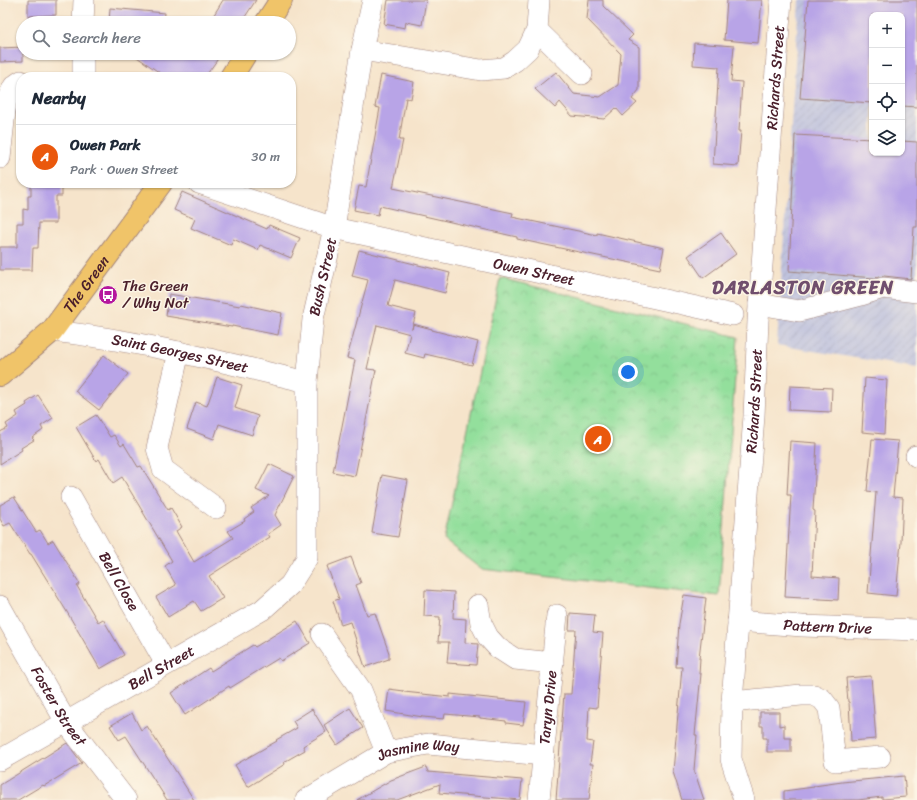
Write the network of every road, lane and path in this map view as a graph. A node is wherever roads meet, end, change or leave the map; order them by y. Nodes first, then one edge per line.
1 (84, 0) edge
2 (281, 0) edge
3 (373, 0) edge
4 (539, 0) edge
5 (781, 0) edge
6 (83, 16) edge
7 (271, 16) edge
8 (537, 30) junction
9 (362, 50) junction
10 (83, 60) edge
11 (242, 60) edge
12 (83, 72) edge
13 (234, 72) edge
14 (582, 74) dead end
15 (16, 85) edge
16 (0, 158) edge
17 (157, 188) edge
18 (215, 188) edge
19 (334, 228) junction
20 (917, 292) edge
21 (759, 304) junction
22 (734, 315) dead end
23 (52, 331) junction
24 (178, 352) junction
25 (0, 375) edge
26 (307, 382) junction
27 (71, 497) dead end
28 (216, 508) dead end
29 (307, 558) joint
30 (478, 605) dead end
31 (0, 606) edge
32 (558, 615) dead end
33 (738, 621) junction
34 (917, 630) edge
35 (322, 634) dead end
36 (553, 663) junction
37 (166, 664) junction
38 (732, 702) junction
39 (66, 722) junction
40 (386, 752) junction
41 (544, 755) junction
42 (880, 757) dead end
43 (0, 760) edge
44 (126, 800) edge
45 (306, 800) edge
46 (539, 800) edge
47 (744, 800) edge

1 - 6 street
2 - 7 main road
3 - 9 street, Bush Street
4 - 8 street
5 - 21 street, Richards Street
8 - 9 street
8 - 14 street
9 - 19 street, Bush Street
10 - 12 street
11 - 13 main road
15 - 16 street
17 - 23 main road, The Green
18 - 19 street, Owen Street
19 - 22 street, Owen Street
19 - 26 street, Bush Street
20 - 21 street
21 - 33 street, Richards Street
23 - 24 street, Saint Georges Street
23 - 25 main road, The Green
24 - 26 street, Saint Georges Street
24 - 28 street
26 - 29 street, Bush Street
27 - 37 street, Bell Close
29 - 37 street, Bell Street
30 - 36 street
31 - 39 street, Foster Street
32 - 36 street, Taryn Drive
33 - 34 street, Pattern Drive
33 - 38 street, Richards Street
35 - 40 street
36 - 41 street, Taryn Drive
37 - 39 street, Bell Street
38 - 42 street
38 - 47 street, Richards Street
39 - 43 street, Bell Street
39 - 44 street, Foster Street
40 - 41 street, Jasmine Way
40 - 45 street, Jasmine Way
41 - 46 street, Taryn Drive

